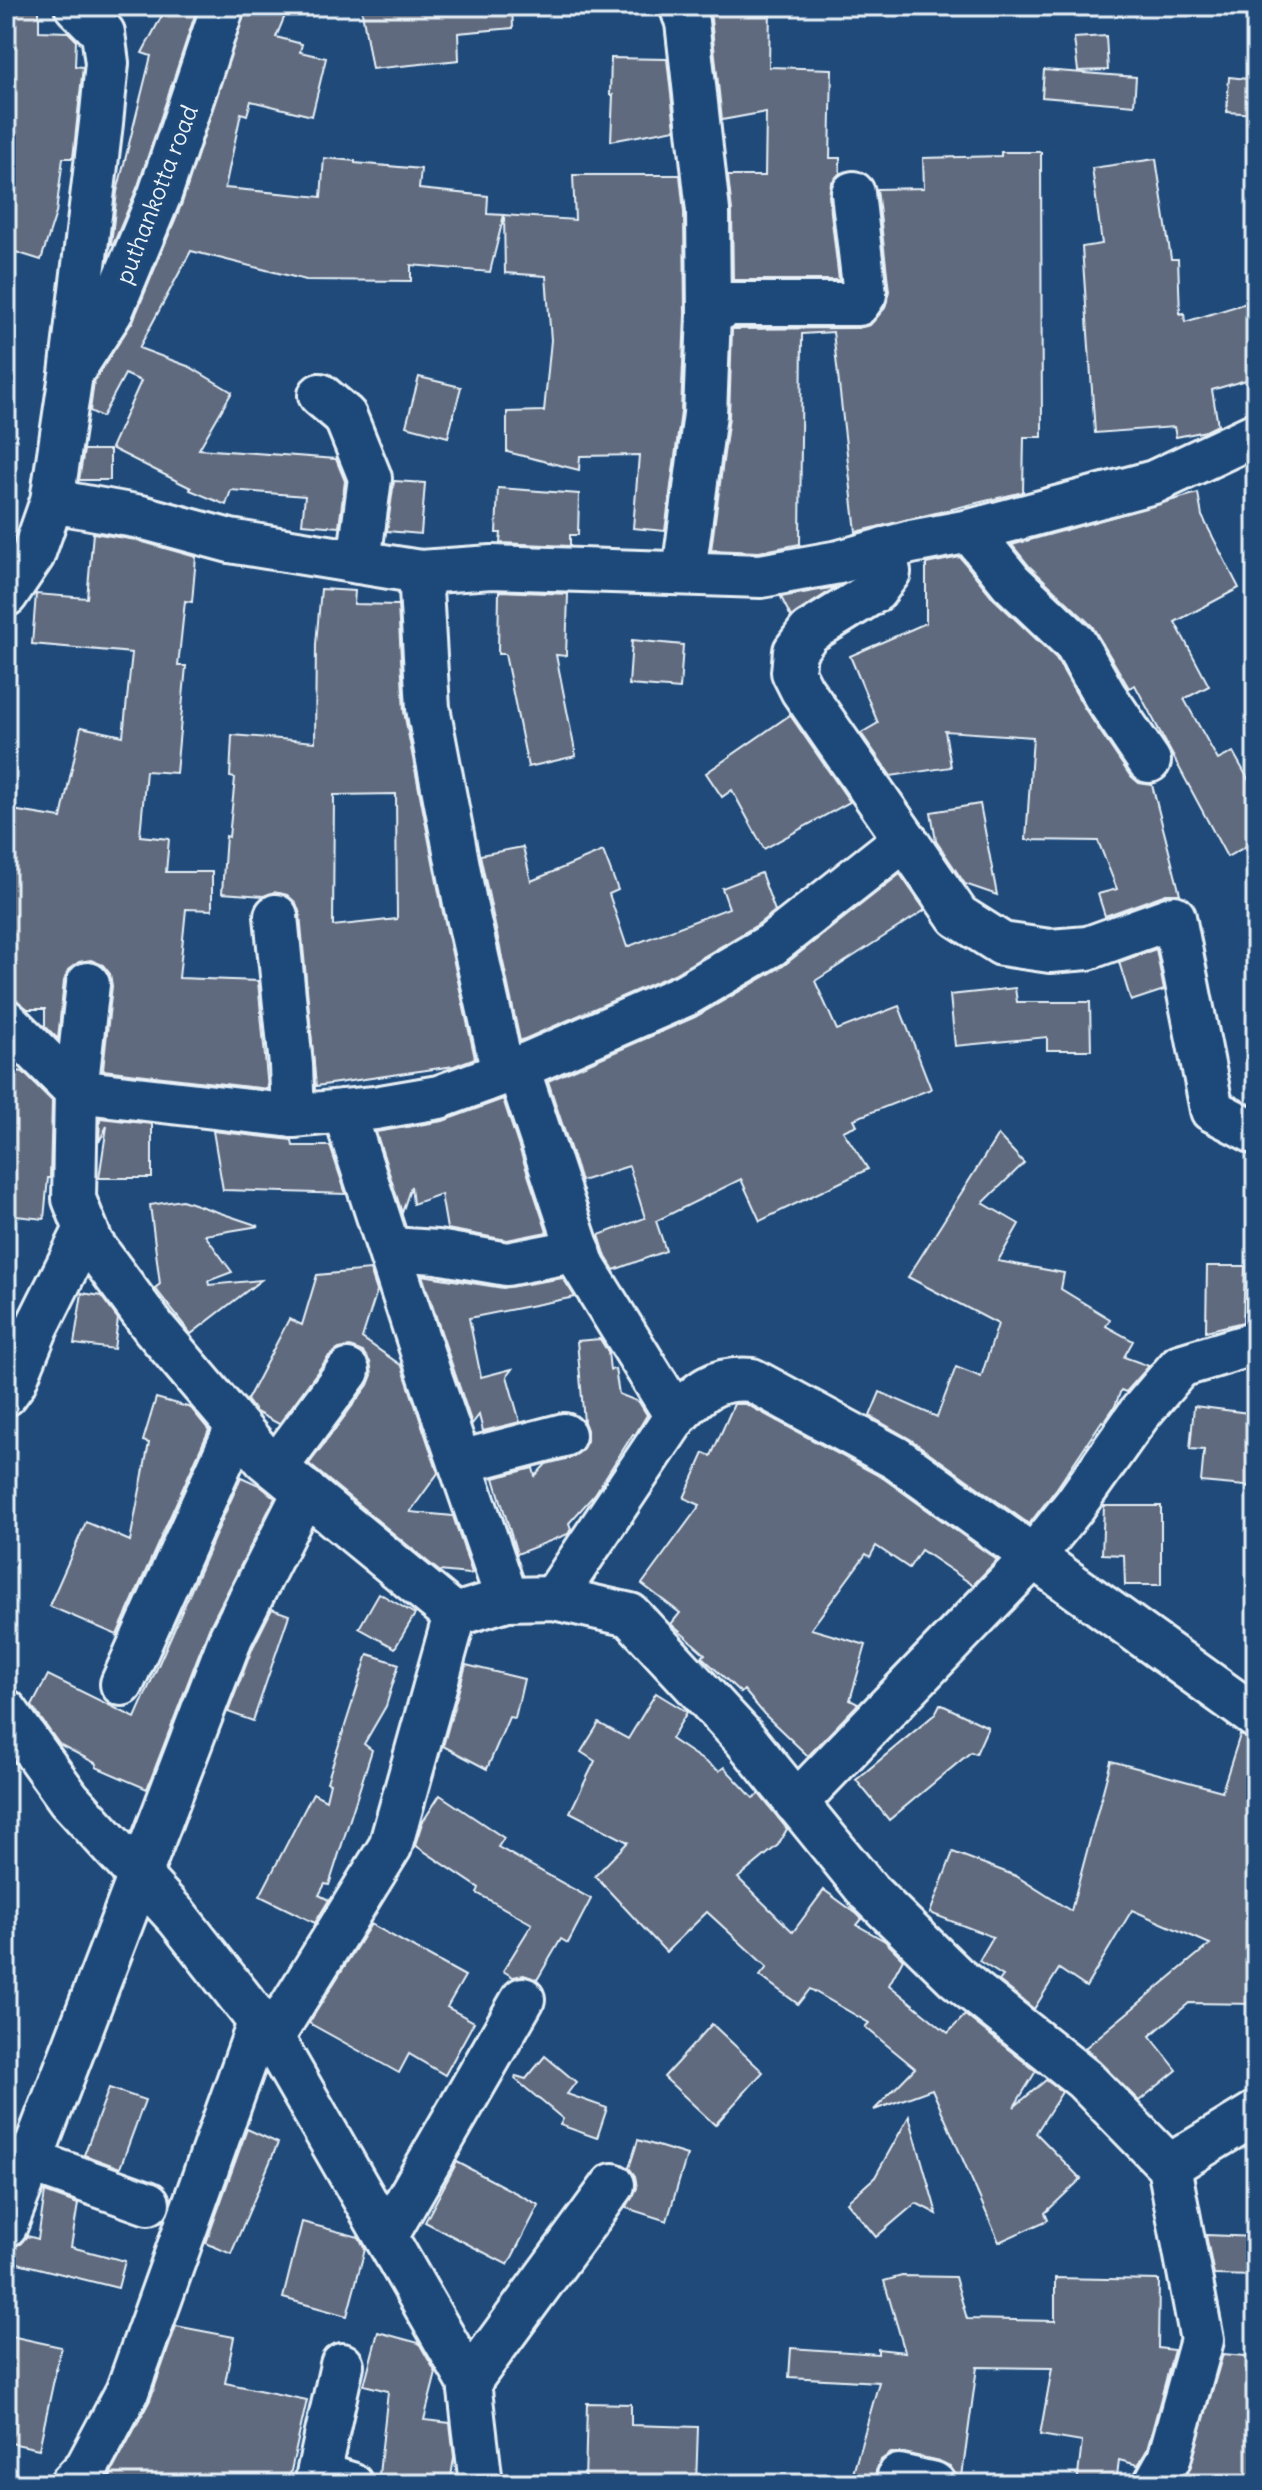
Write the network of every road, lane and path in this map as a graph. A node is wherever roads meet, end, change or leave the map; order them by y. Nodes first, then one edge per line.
1 (76, 6) edge
2 (223, 6) edge
3 (681, 6) edge
4 (853, 193) dead end
5 (709, 314) junction
6 (71, 374) junction
7 (320, 395) dead end
8 (1256, 434) edge
9 (52, 501) junction
10 (970, 531) junction
11 (884, 549) junction
12 (359, 562) junction
13 (420, 572) junction
14 (684, 572) junction
15 (6, 595) edge
16 (1149, 761) dead end
17 (905, 839) junction
18 (276, 916) dead end
19 (88, 984) dead end
20 (6, 1021) edge
21 (510, 1070) junction
22 (76, 1091) junction
23 (344, 1111) junction
24 (293, 1116) junction
25 (1256, 1133) edge
26 (86, 1229) junction
27 (390, 1249) junction
28 (579, 1250) junction
29 (1256, 1343) edge
30 (348, 1371) dead end
31 (6, 1394) edge
32 (676, 1416) junction
33 (237, 1427) junction
34 (564, 1435) dead end
35 (460, 1462) junction
36 (290, 1480) junction
37 (1033, 1557) junction
38 (554, 1598) junction
39 (507, 1599) junction
40 (455, 1615) junction
41 (122, 1684) dead end
42 (6, 1711) edge
43 (1256, 1717) edge
44 (796, 1803) junction
45 (138, 1876) junction
46 (523, 1999) dead end
47 (266, 2031) junction
48 (1256, 2113) edge
49 (30, 2161) junction
50 (1169, 2166) junction
51 (613, 2185) dead end
52 (148, 2203) dead end
53 (6, 2225) edge
54 (386, 2237) junction
55 (342, 2365) dead end
56 (469, 2382) junction
57 (71, 2484) edge
58 (351, 2484) edge
59 (481, 2484) edge
60 (1155, 2484) edge

1 - 6 street
2 - 6 street, puthankotta road
3 - 5 street
4 - 5 street
5 - 14 street
6 - 9 street
7 - 12 street
8 - 10 street
9 - 12 street
9 - 15 street
10 - 11 street
10 - 16 street
11 - 14 street
11 - 17 street
12 - 13 street
13 - 14 street
13 - 21 street
17 - 21 street
17 - 25 street
18 - 24 street
19 - 22 street
20 - 22 street
21 - 23 street
21 - 28 street
22 - 24 street
22 - 26 street
23 - 24 street
23 - 27 street
26 - 31 street
26 - 33 street
27 - 28 street
27 - 35 street
28 - 32 street
29 - 37 street
30 - 36 street
32 - 37 street
32 - 38 street
33 - 36 street
33 - 41 street
34 - 35 street
35 - 39 street
36 - 40 street
36 - 45 street
37 - 43 street
37 - 44 street
38 - 39 street
38 - 44 street
39 - 40 street
40 - 47 street
42 - 45 street
44 - 50 street
45 - 47 street
45 - 49 street
46 - 54 street
47 - 54 street
47 - 57 street
48 - 50 street
49 - 52 street
49 - 53 street
50 - 60 street
51 - 56 street
54 - 56 street
55 - 58 street
56 - 59 street

